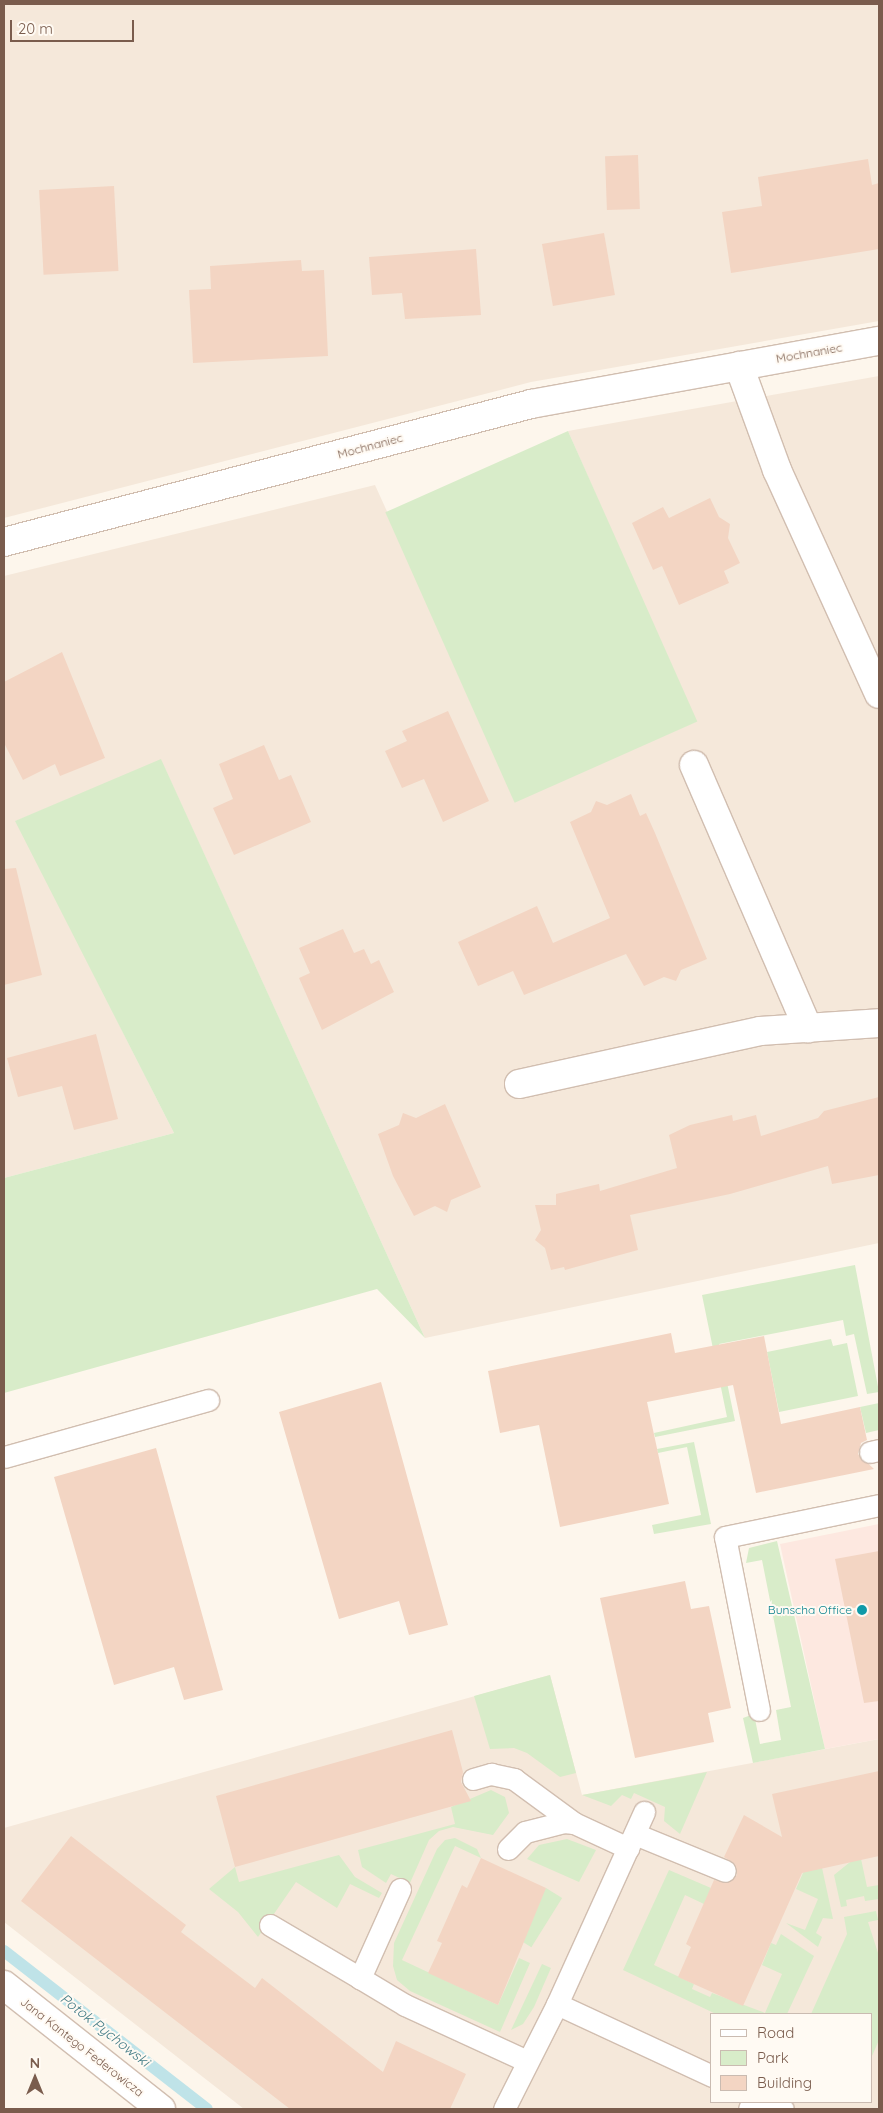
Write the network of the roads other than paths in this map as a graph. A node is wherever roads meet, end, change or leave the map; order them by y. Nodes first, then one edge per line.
1 (879, 341) edge
2 (739, 366) junction
3 (4, 542) edge
4 (879, 694) edge
5 (694, 765) dead end
6 (879, 1024) edge
7 (808, 1028) junction
8 (520, 1084) dead end
9 (208, 1400) dead end
10 (4, 1457) edge
11 (879, 1505) edge
12 (759, 1710) dead end
13 (473, 1779) dead end
14 (644, 1812) dead end
15 (574, 1823) junction
16 (631, 1841) junction
17 (508, 1849) dead end
18 (725, 1871) dead end
19 (400, 1889) dead end
20 (270, 1926) dead end
21 (360, 1978) junction
22 (4, 1985) edge
23 (557, 2004) junction
24 (527, 2060) junction
25 (710, 2075) edge
26 (768, 2103) edge
27 (161, 2109) edge
28 (504, 2109) edge
29 (783, 2109) edge

1 - 2 street, Mochnaniec
2 - 3 street, Mochnaniec
2 - 4 street
5 - 7 street
6 - 7 street
7 - 8 street
9 - 10 lane
11 - 12 lane
13 - 15 lane
14 - 16 lane
15 - 16 lane
15 - 17 lane
16 - 18 lane
16 - 23 lane
19 - 21 lane
20 - 21 lane
21 - 24 lane
22 - 27 street, Jana Kantego Federowicza
23 - 24 lane
23 - 25 lane
24 - 28 lane
26 - 29 lane

